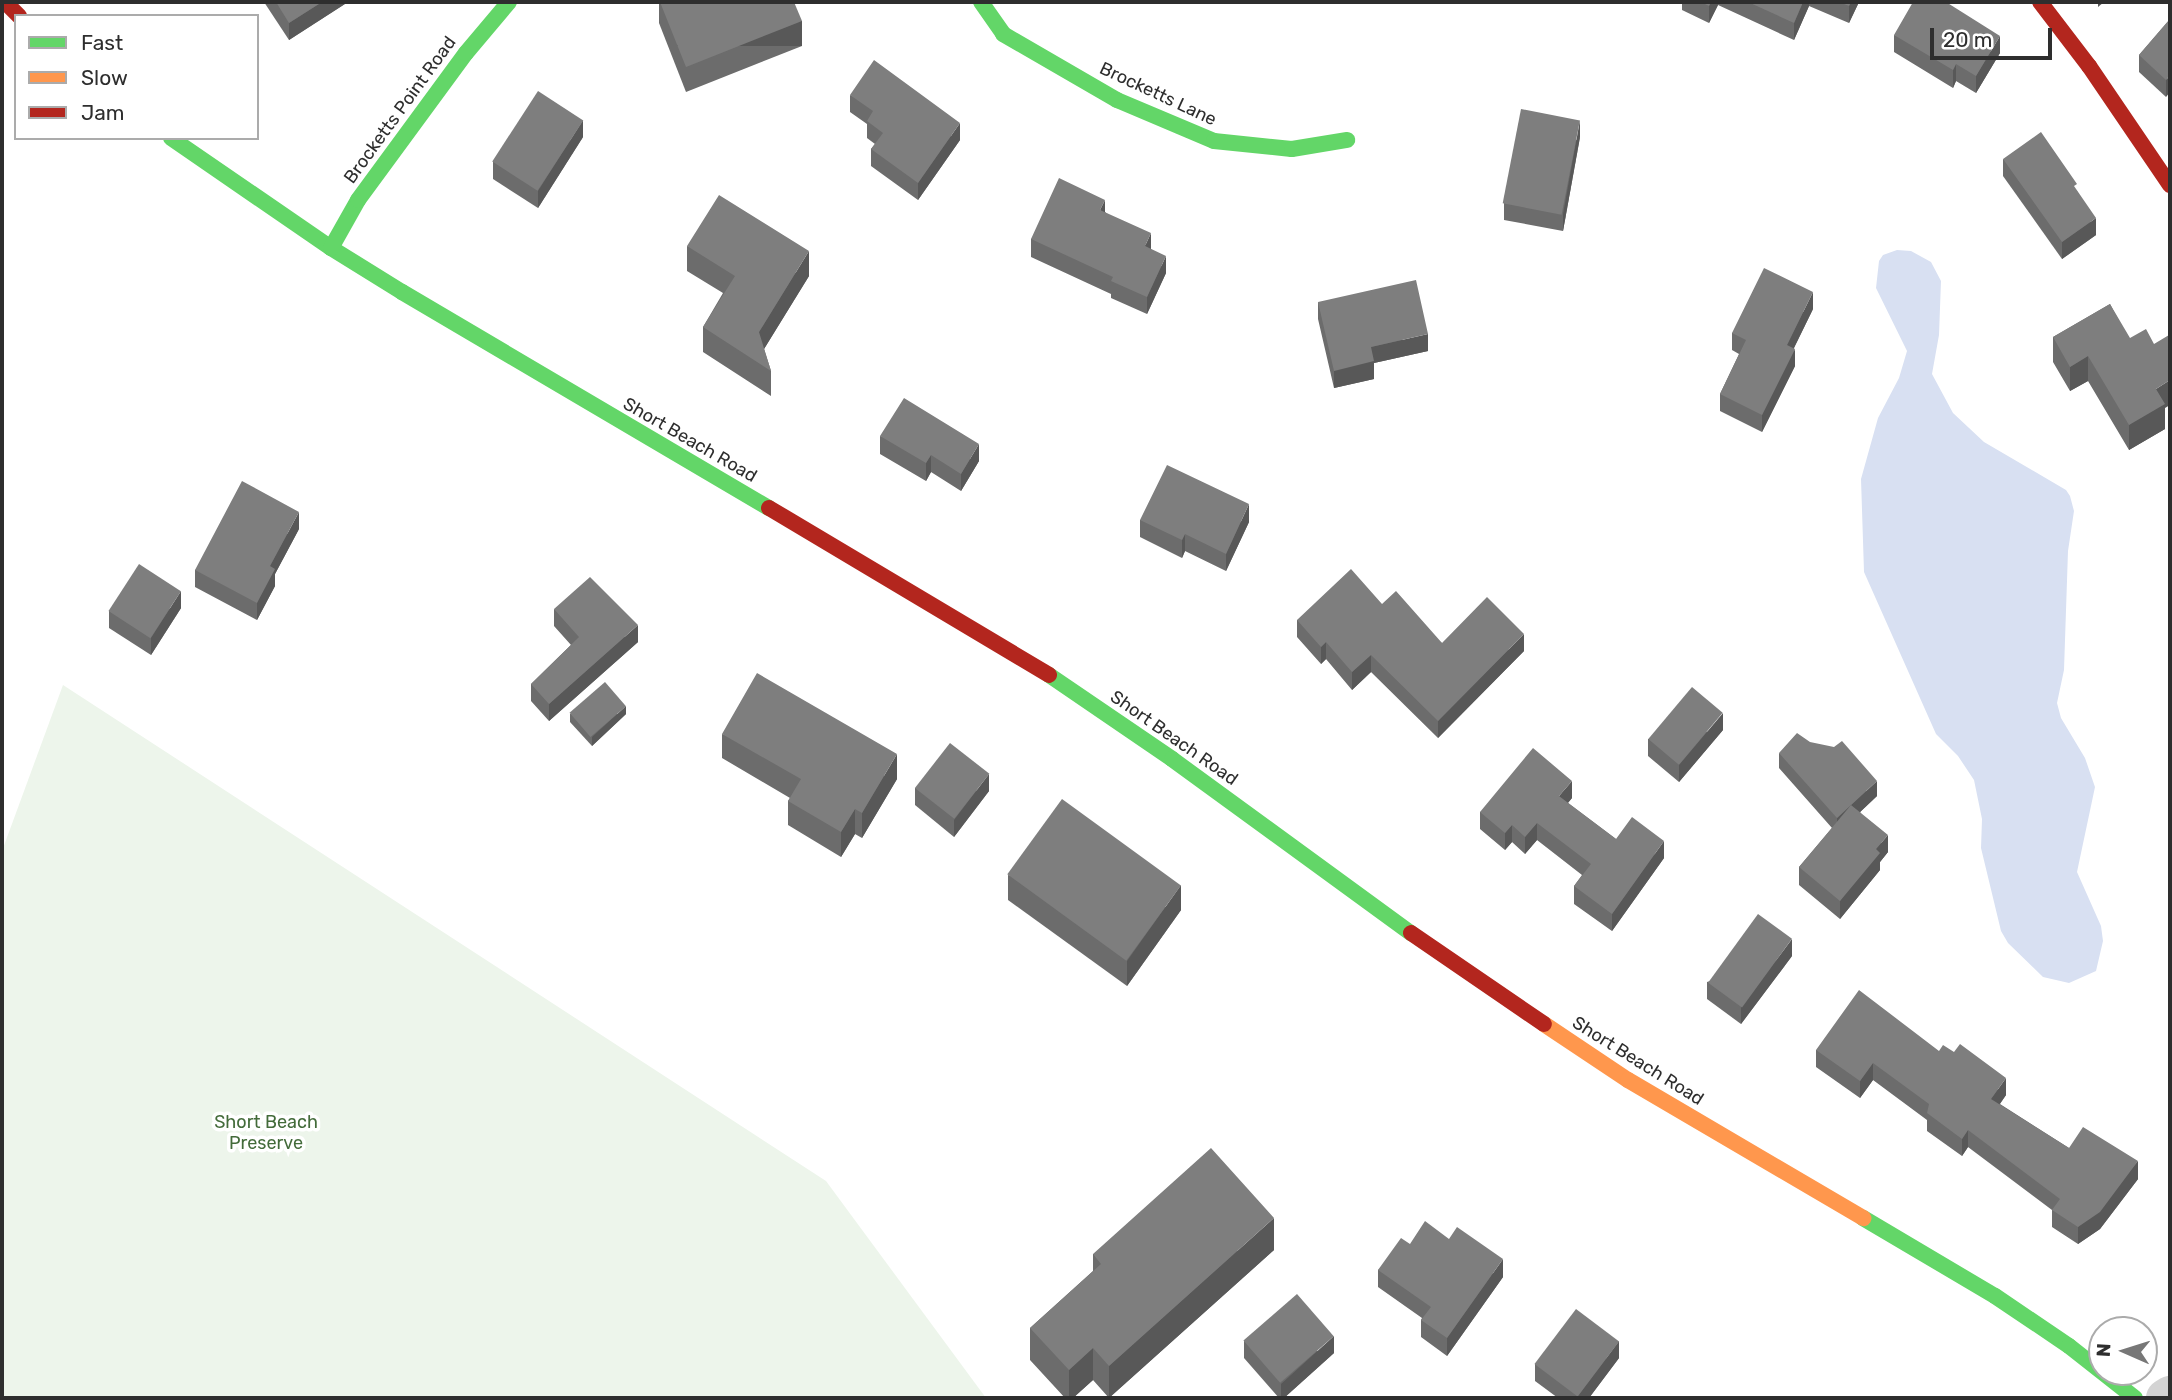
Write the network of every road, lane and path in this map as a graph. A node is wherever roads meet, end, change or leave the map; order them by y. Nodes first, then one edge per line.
1 (509, 2) edge
2 (981, 2) edge
3 (2040, 2) edge
4 (174, 140) edge
5 (1347, 140) dead end
6 (2170, 185) edge
7 (331, 248) junction
8 (2170, 1395) edge
9 (2134, 1398) edge
10 (2165, 1398) edge

1 - 7 main road, Brocketts Point Road
2 - 5 main road, Brocketts Lane
3 - 6 main road
4 - 7 main road, Short Beach Road
7 - 9 main road, Short Beach Road
8 - 10 street

